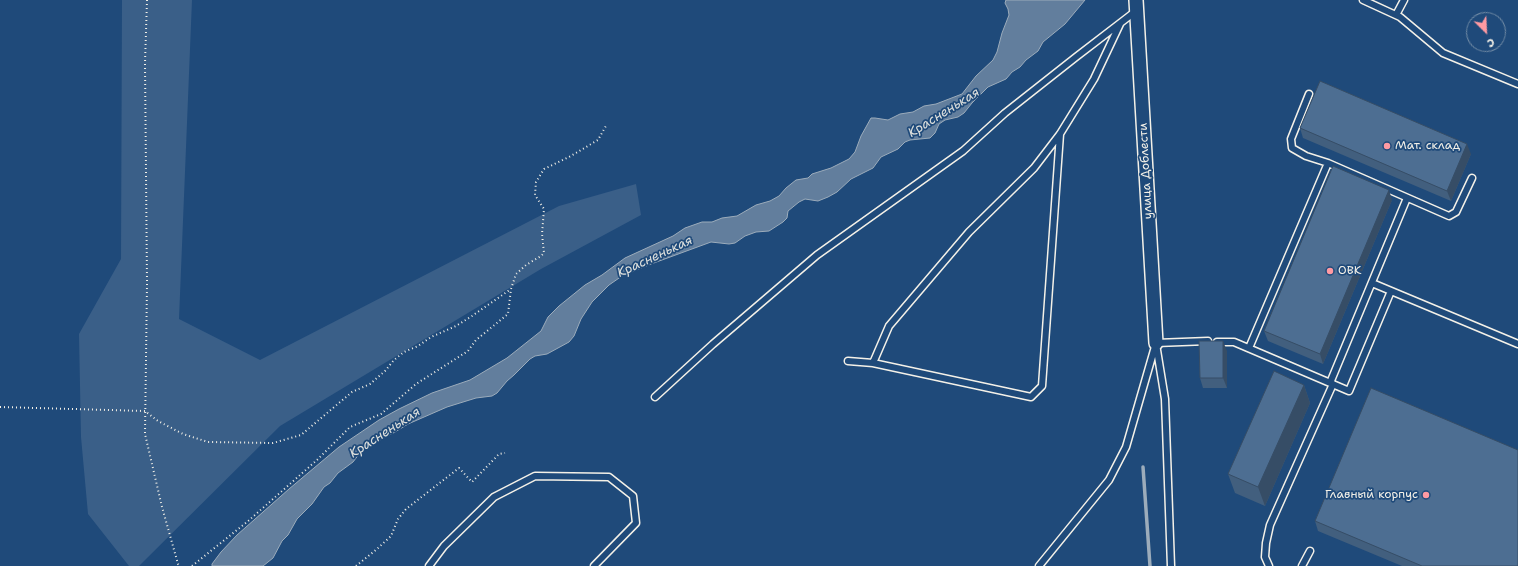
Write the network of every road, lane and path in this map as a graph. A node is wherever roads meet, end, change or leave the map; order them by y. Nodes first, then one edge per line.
1 (147, 0) edge
2 (1363, 0) edge
3 (1404, 0) edge
4 (1136, 5) edge
5 (1396, 15) junction
6 (1120, 23) junction
7 (1518, 84) edge
8 (1309, 94) dead end
9 (607, 124) dead end
10 (1060, 134) junction
11 (1328, 163) junction
12 (1472, 178) dead end
13 (1407, 198) junction
14 (1372, 283) junction
15 (511, 289) junction
16 (1391, 291) junction
17 (1156, 343) junction
18 (1518, 344) edge
19 (1249, 348) junction
20 (848, 361) dead end
21 (873, 363) junction
22 (1332, 384) junction
23 (655, 397) dead end
24 (0, 407) edge
25 (145, 411) junction
26 (505, 453) dead end
27 (1310, 551) dead end
28 (179, 565) edge
29 (192, 566) edge
30 (356, 566) edge
31 (429, 566) edge
32 (594, 566) edge
33 (1039, 566) edge
34 (1171, 566) edge
35 (1269, 566) edge
36 (1302, 566) edge

1 - 25 path
2 - 5 lane
3 - 5 lane
4 - 6 lane
4 - 17 street, улица Доблести
5 - 7 lane
6 - 10 lane
6 - 23 lane
8 - 11 lane
9 - 15 path
10 - 21 lane
10 - 21 lane
11 - 13 lane
11 - 19 lane
12 - 13 lane
13 - 14 lane
14 - 16 lane
14 - 22 lane
15 - 25 path
15 - 29 path
16 - 18 lane
16 - 22 lane
17 - 19 lane
17 - 33 lane
17 - 34 lane
19 - 22 lane
20 - 21 lane
22 - 35 lane
24 - 25 path
25 - 28 path
26 - 30 path
27 - 36 lane
31 - 32 lane

